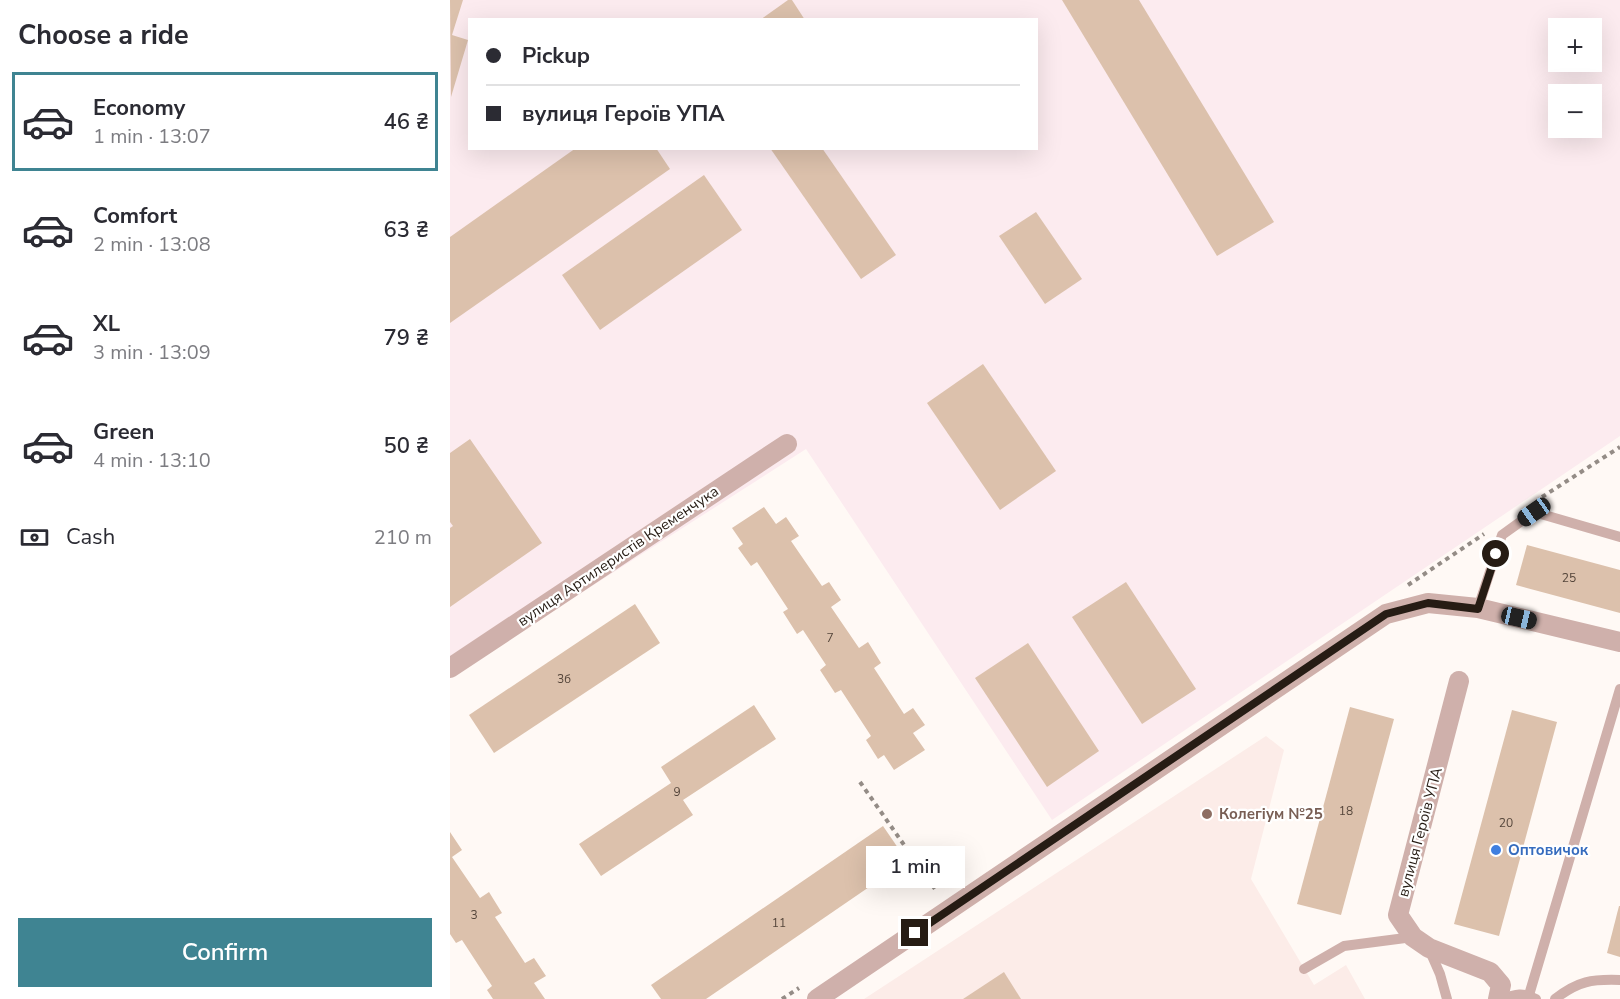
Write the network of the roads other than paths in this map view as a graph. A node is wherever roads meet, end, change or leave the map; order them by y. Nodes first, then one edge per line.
1 (787, 444) dead end
2 (1620, 537) edge
3 (1478, 609) junction
4 (1620, 642) edge
5 (450, 668) edge
6 (1459, 681) dead end
7 (1620, 689) edge
8 (1421, 942) junction
9 (1304, 969) dead end
10 (1620, 980) edge
11 (1533, 997) edge
12 (817, 999) edge
13 (1447, 999) edge
14 (1498, 999) edge
15 (1503, 999) edge
16 (1555, 999) edge

1 - 5 street, вулиця Артилеристів Кременчука
2 - 3 lane
3 - 4 street
3 - 12 street
6 - 8 street, вулиця Героїв УПА
7 - 11 lane
8 - 9 lane
8 - 13 lane
8 - 14 street
10 - 16 lane
11 - 15 lane

